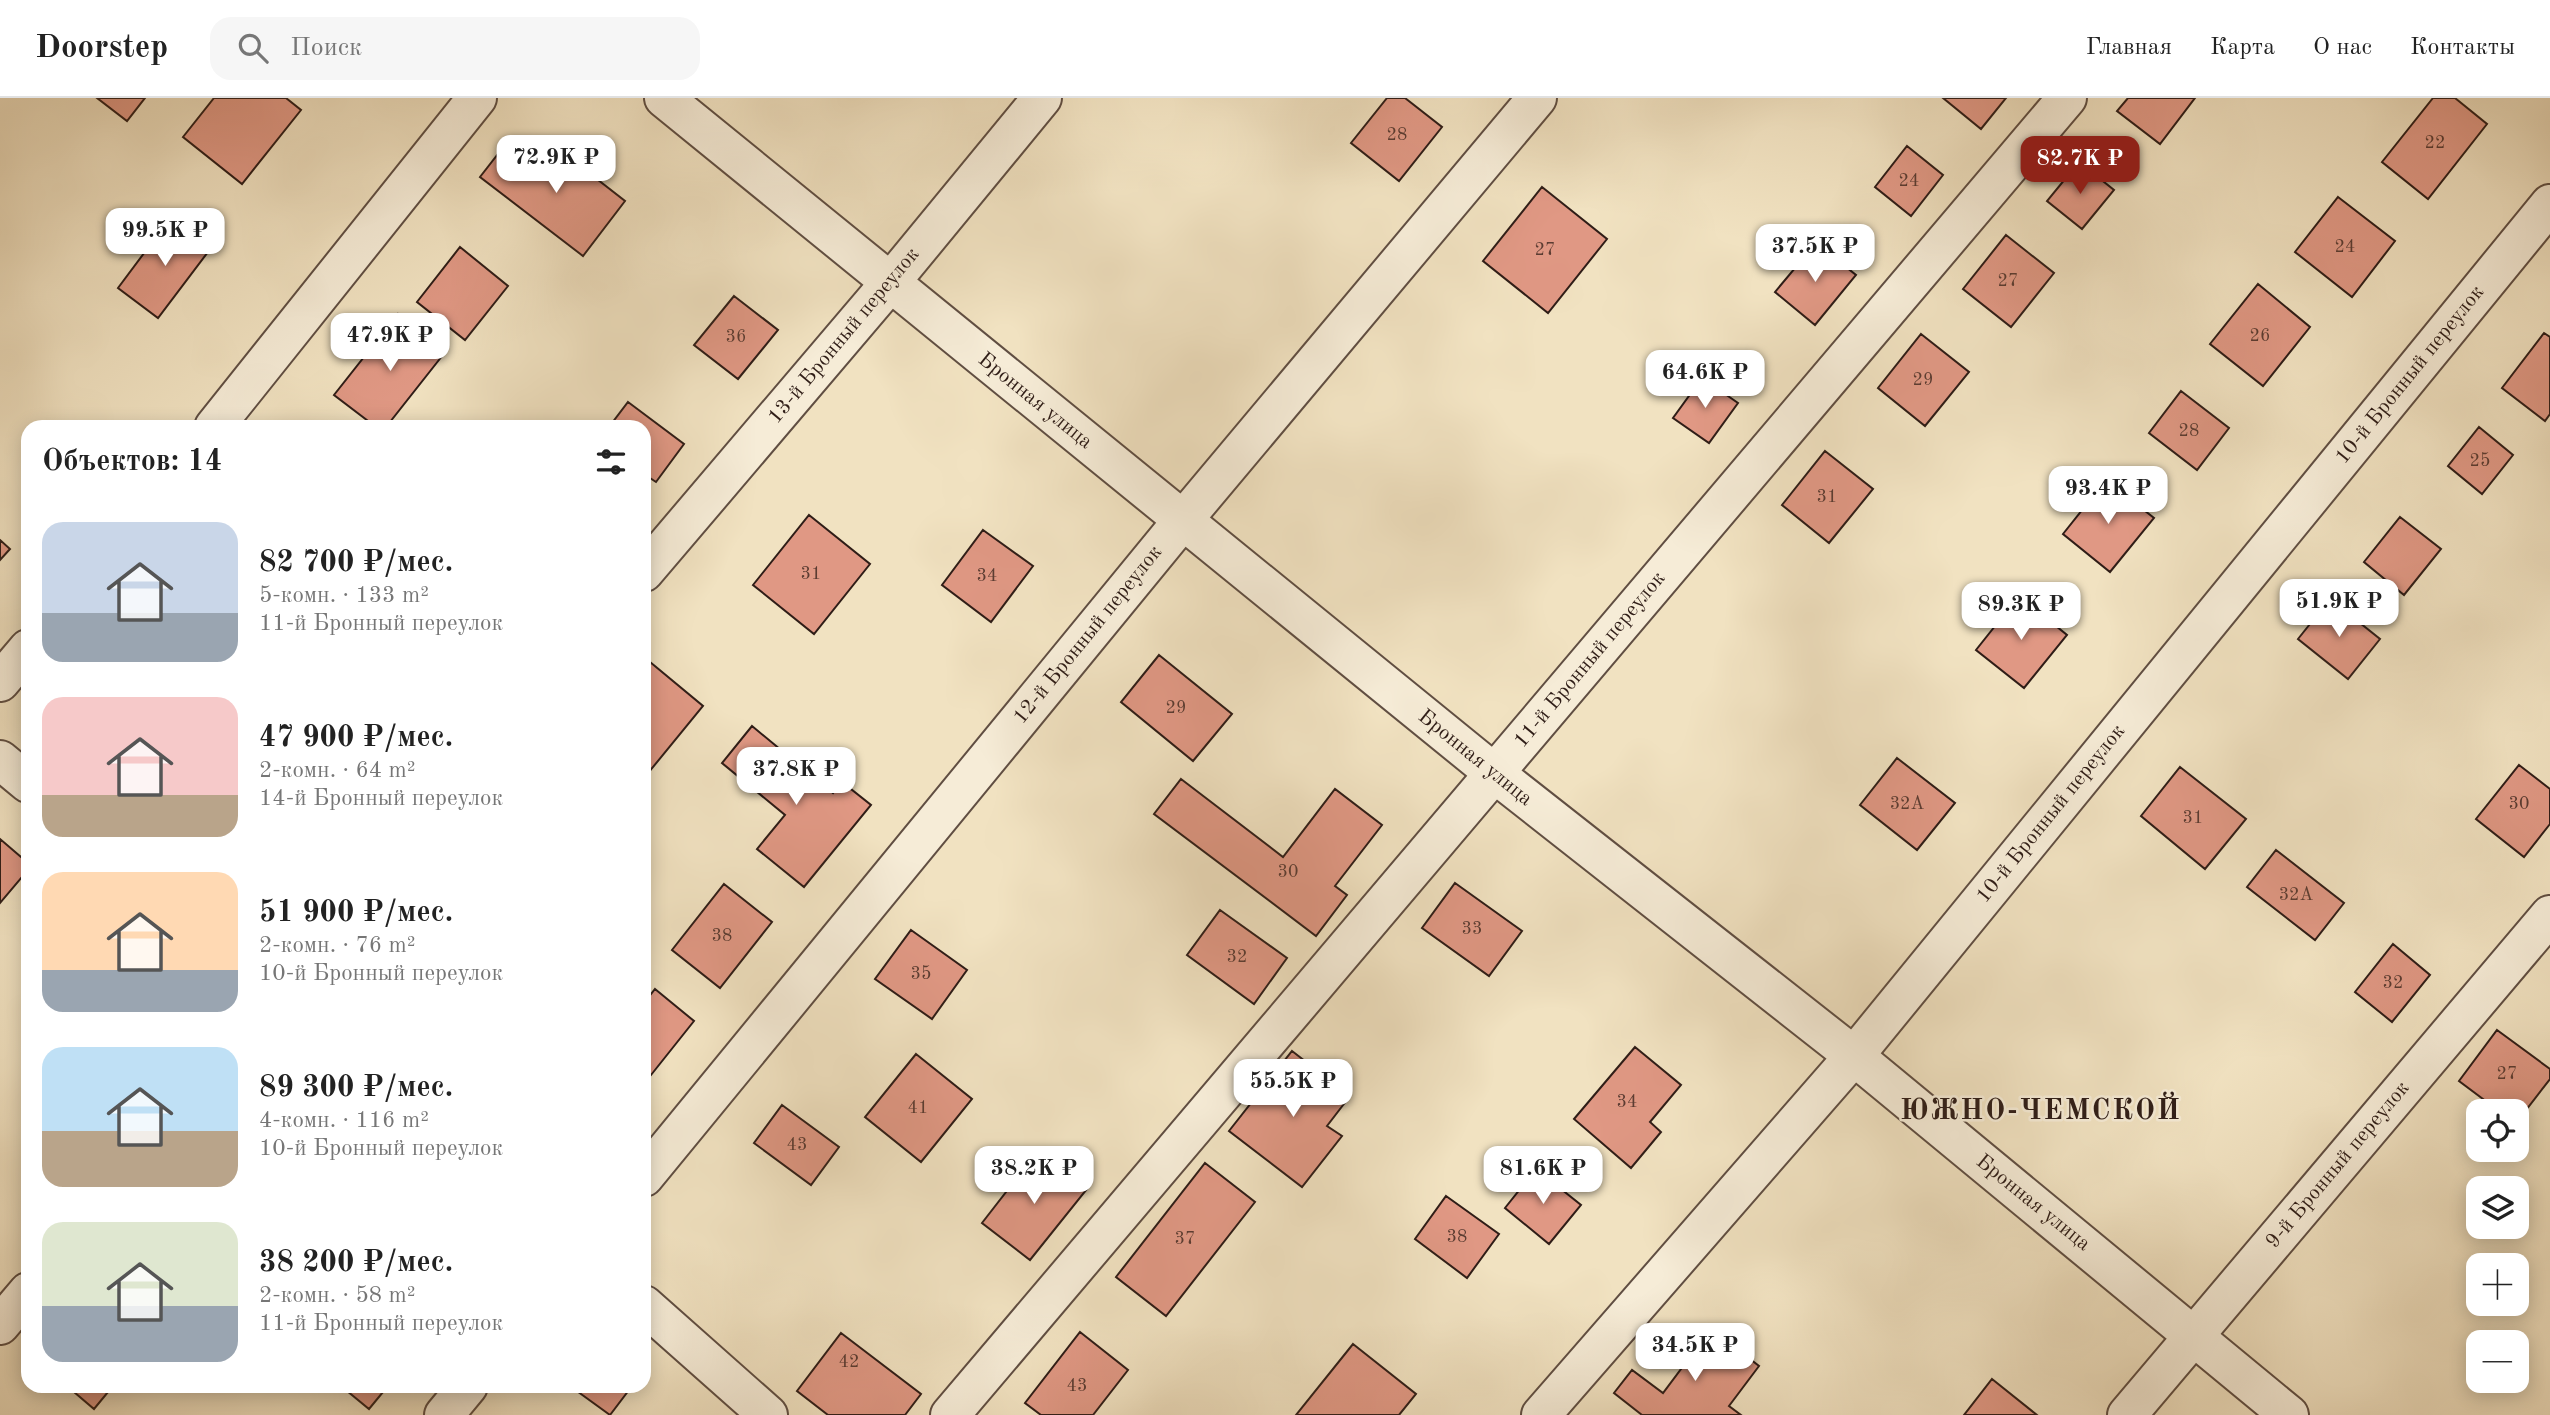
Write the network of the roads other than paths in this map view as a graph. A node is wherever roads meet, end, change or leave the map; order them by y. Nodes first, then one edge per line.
1 (477, 98) edge
2 (664, 98) edge
3 (1042, 98) edge
4 (1537, 98) edge
5 (2067, 98) edge
6 (2550, 204) edge
7 (889, 284) junction
8 (220, 420) edge
9 (1183, 520) junction
10 (651, 564) edge
11 (21, 657) edge
12 (0, 682) edge
13 (0, 760) edge
14 (1494, 773) junction
15 (21, 777) edge
16 (2550, 915) edge
17 (1854, 1056) junction
18 (651, 1168) edge
19 (21, 1300) edge
20 (651, 1311) edge
21 (0, 1325) edge
22 (2193, 1335) junction
23 (462, 1393) edge
24 (444, 1415) edge
25 (768, 1415) edge
26 (950, 1415) edge
27 (1541, 1415) edge
28 (2127, 1415) edge
29 (2289, 1415) edge

1 - 8 street
2 - 7 street, Бронная улица
3 - 7 street, 13-й Бронный переулок
4 - 9 street, 12-й Бронный переулок
5 - 14 street, 11-й Бронный переулок
6 - 17 street, 10-й Бронный переулок
7 - 9 street, Бронная улица
7 - 10 street, 13-й Бронный переулок
9 - 14 street, Бронная улица
9 - 18 street, 12-й Бронный переулок
11 - 12 street
13 - 15 street
14 - 17 street, Бронная улица
14 - 26 street, 11-й Бронный переулок
16 - 22 street, 9-й Бронный переулок
17 - 22 street, Бронная улица
17 - 27 street, 10-й Бронный переулок
19 - 21 street
20 - 25 street
22 - 28 street, 9-й Бронный переулок
22 - 29 street, Бронная улица
23 - 24 street

